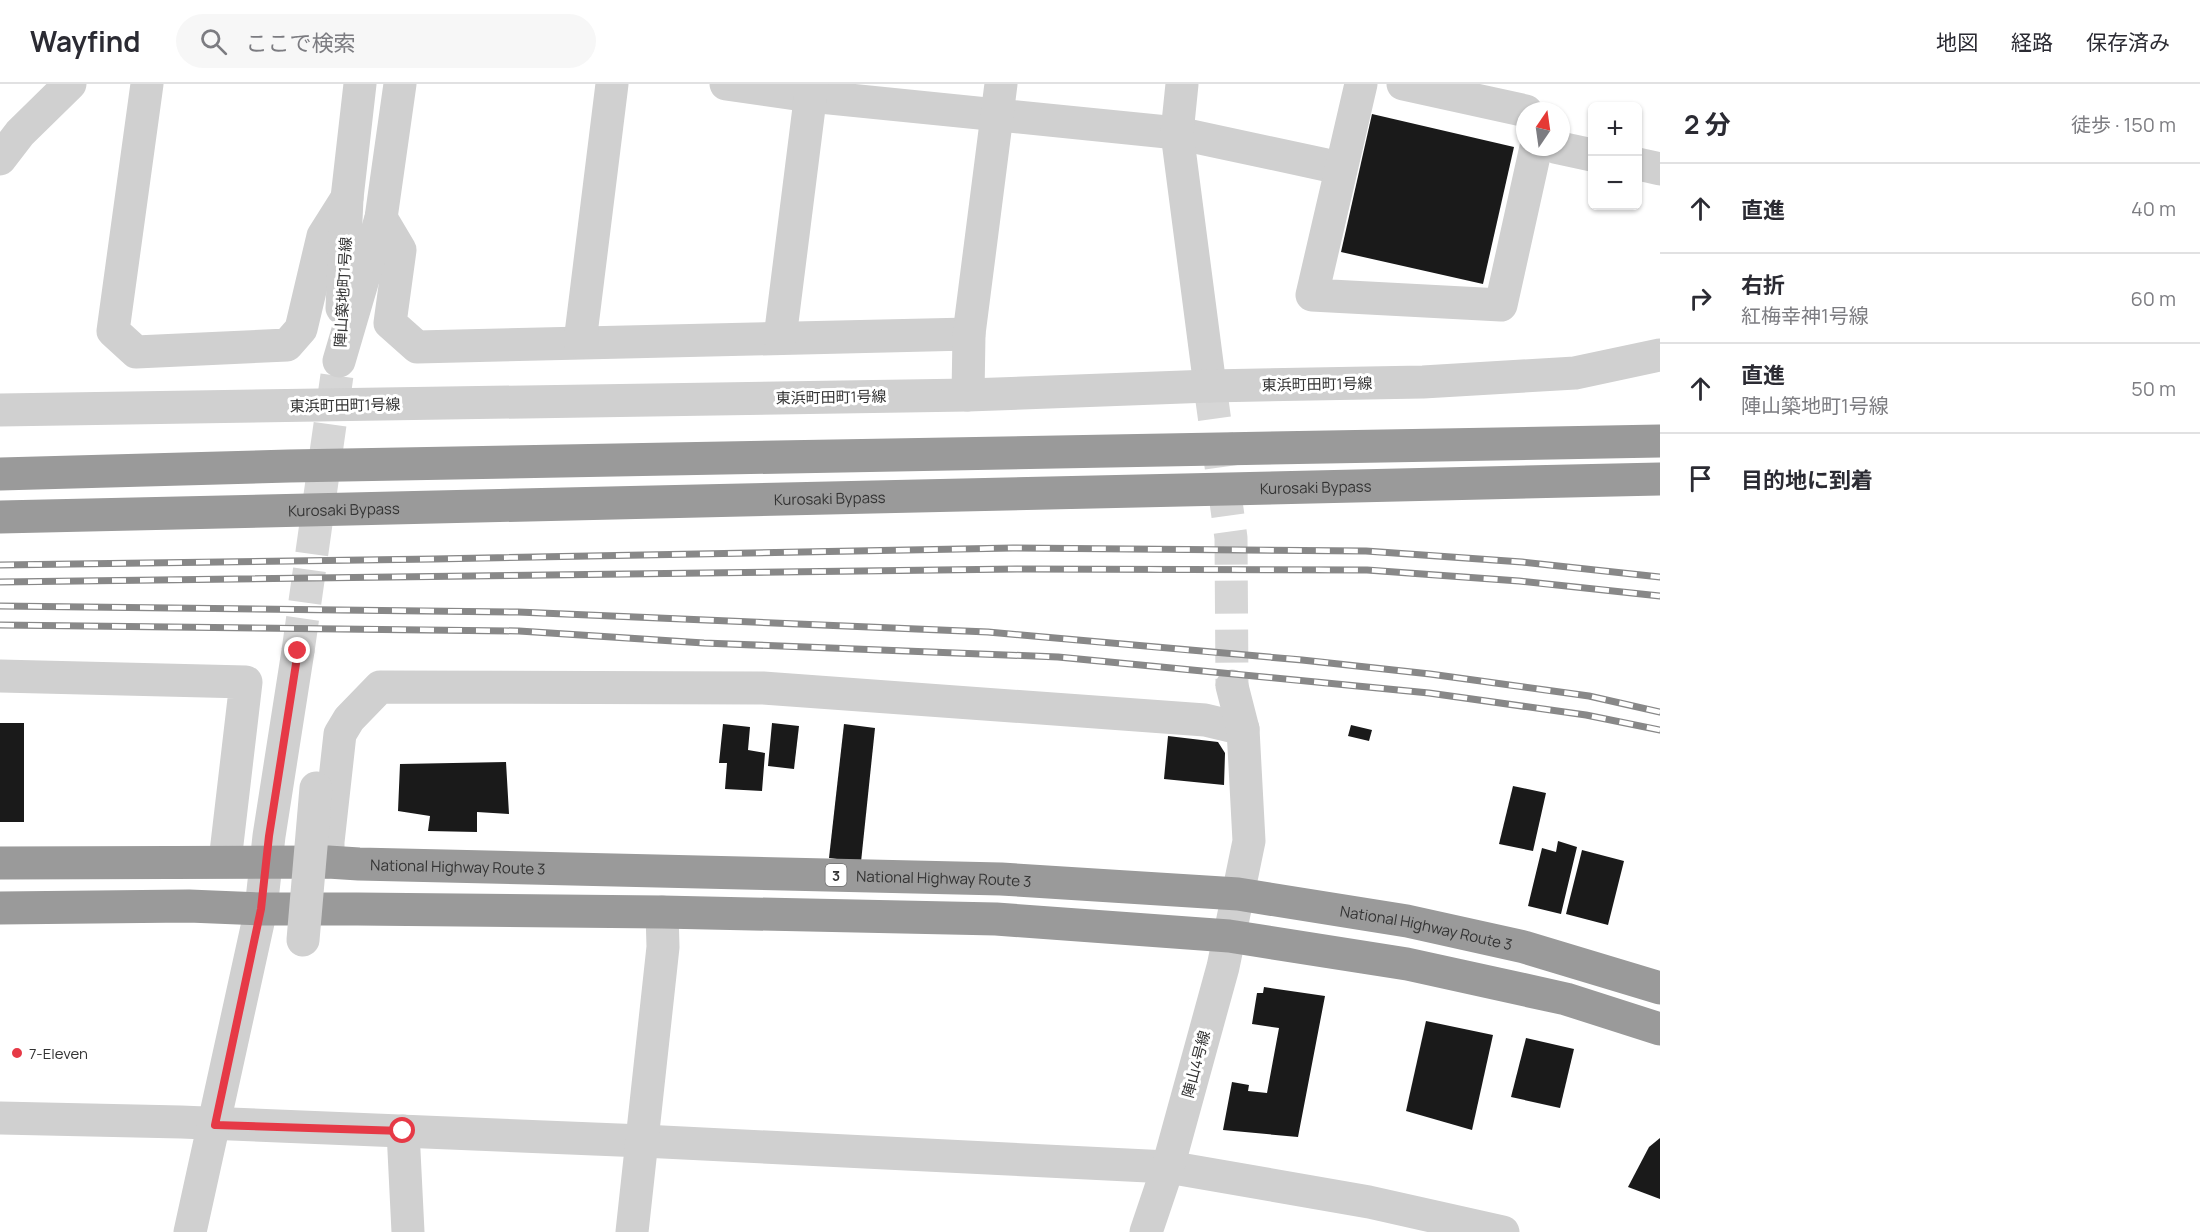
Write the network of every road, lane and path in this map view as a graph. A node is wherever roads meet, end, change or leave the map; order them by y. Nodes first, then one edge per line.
1 (70, 84) edge
2 (147, 84) edge
3 (360, 84) edge
4 (400, 84) edge
5 (612, 84) edge
6 (726, 84) edge
7 (1182, 84) edge
8 (1360, 84) edge
9 (1403, 84) edge
10 (1445, 88) edge
11 (811, 90) edge
12 (999, 99) edge
13 (1516, 108) edge
14 (1177, 132) junction
15 (1570, 150) edge
16 (1588, 154) edge
17 (1534, 156) edge
18 (0, 159) edge
19 (1642, 165) edge
20 (1340, 168) junction
21 (1660, 169) edge
22 (347, 198) junction
23 (381, 218) junction
24 (969, 334) junction
25 (780, 338) junction
26 (580, 342) junction
27 (1660, 355) edge
28 (1210, 386) junction
29 (968, 395) junction
30 (0, 410) edge
31 (1660, 429) edge
32 (1660, 441) edge
33 (1491, 445) junction
34 (0, 474) edge
35 (1660, 479) edge
36 (0, 517) edge
37 (298, 651) tunnel mouth
38 (0, 676) edge
39 (1232, 686) tunnel mouth
40 (1244, 729) junction
41 (316, 788) dead end
42 (225, 861) junction
43 (265, 861) junction
44 (328, 862) junction
45 (0, 863) edge
46 (1238, 894) junction
47 (0, 908) edge
48 (261, 909) junction
49 (662, 912) junction
50 (1229, 936) junction
51 (303, 940) dead end
52 (1660, 988) edge
53 (1660, 1029) edge
54 (0, 1118) edge
55 (215, 1125) junction
56 (403, 1131) junction
57 (643, 1141) junction
58 (1168, 1167) junction
59 (190, 1232) edge
60 (408, 1232) edge
61 (632, 1232) edge
62 (1146, 1232) edge
63 (1503, 1232) edge

1 - 18 street
2 - 22 street
3 - 22 street, 陣山築地町1号線
4 - 23 street, 陣山築地町1号線
5 - 26 street
6 - 11 street
7 - 14 street
8 - 20 street
9 - 10 street
10 - 13 street
11 - 12 street
11 - 25 street
12 - 14 street
12 - 24 street
14 - 20 street
14 - 28 street
15 - 16 street
17 - 20 street
19 - 21 street
22 - 23 street, 陣山築地町1号線
23 - 26 street
24 - 25 street
24 - 29 street
25 - 26 street
27 - 28 street, 東浜町田町1号線
28 - 29 street, 東浜町田町1号線
29 - 30 street, 東浜町田町1号線
31 - 33 highway, bridge
32 - 33 highway, bridge
33 - 34 highway, bridge
35 - 36 highway, Kurosaki Bypass, bridge
37 - 43 street
38 - 42 street
39 - 40 street, 陣山4号線
40 - 44 street
40 - 46 street, 陣山4号線
41 - 51 street, bridge
42 - 43 highway, National Highway Route 3 / 3
42 - 45 highway, National Highway Route 3 / 3
43 - 44 highway, National Highway Route 3 / 3
43 - 48 street
44 - 46 highway, National Highway Route 3 / 3
46 - 50 street, 陣山4号線
46 - 52 highway, National Highway Route 3 / 3
47 - 48 highway
48 - 49 highway
48 - 55 street
49 - 50 highway
49 - 57 street
50 - 53 highway
50 - 58 street, 陣山4号線
54 - 55 street
55 - 56 street
55 - 59 street
56 - 57 street
56 - 60 street
57 - 58 street
57 - 61 street
58 - 62 street, 陣山4号線
58 - 63 street

